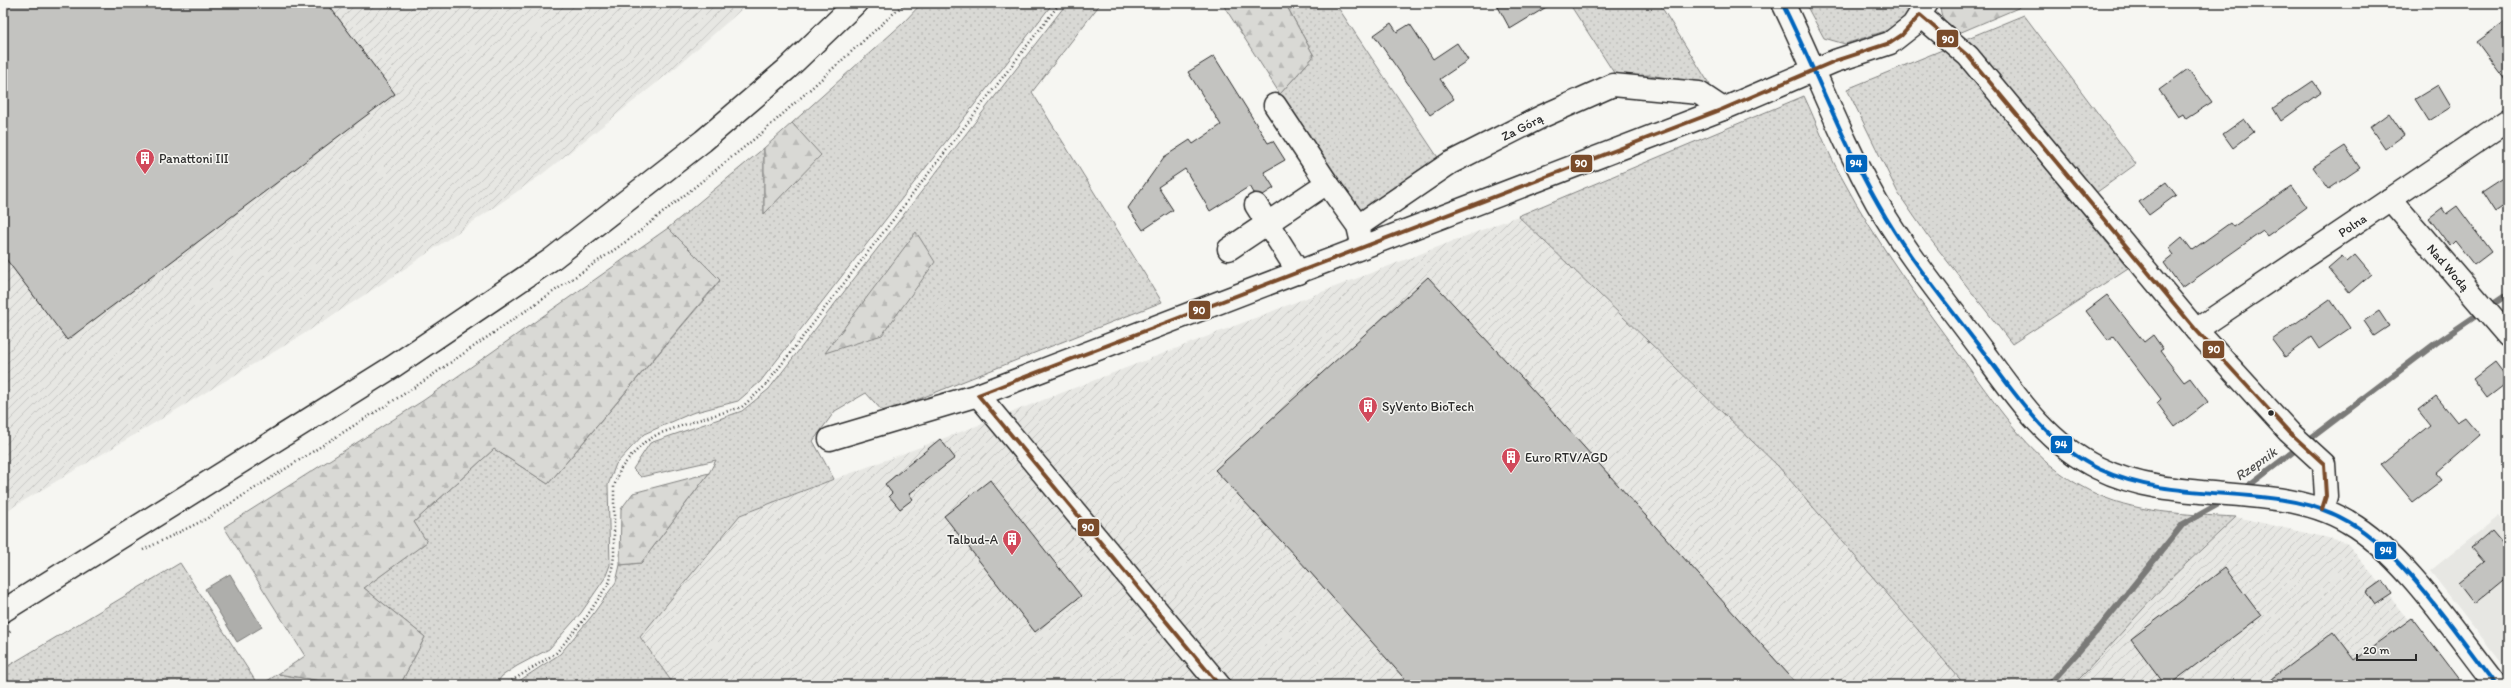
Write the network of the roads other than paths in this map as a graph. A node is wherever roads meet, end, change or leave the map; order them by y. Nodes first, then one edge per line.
1 (856, 3) edge
2 (1783, 3) edge
3 (1924, 9) edge
4 (1815, 69) junction
5 (1275, 105) dead end
6 (1723, 109) junction
7 (2508, 120) edge
8 (1327, 183) junction
9 (2390, 199) junction
10 (1256, 205) dead end
11 (1268, 224) junction
12 (1358, 226) junction
13 (1364, 248) junction
14 (1229, 249) dead end
15 (1300, 272) junction
16 (2196, 330) junction
17 (2508, 336) edge
18 (978, 395) junction
19 (830, 440) dead end
20 (2322, 509) junction
21 (3, 611) edge
22 (1218, 685) edge
23 (2496, 685) edge

1 - 21 street
2 - 4 street
3 - 4 street
3 - 16 street
4 - 6 street
4 - 20 street
5 - 8 street
6 - 12 street, Za Górą
6 - 13 street
7 - 9 street, Polna
8 - 11 street
8 - 12 street
9 - 16 street, Polna
9 - 17 street, Nad Wodą
10 - 11 street
11 - 14 street
11 - 15 street
12 - 13 street
13 - 15 street
15 - 18 street
16 - 20 street
18 - 19 street
18 - 22 street
20 - 23 street

